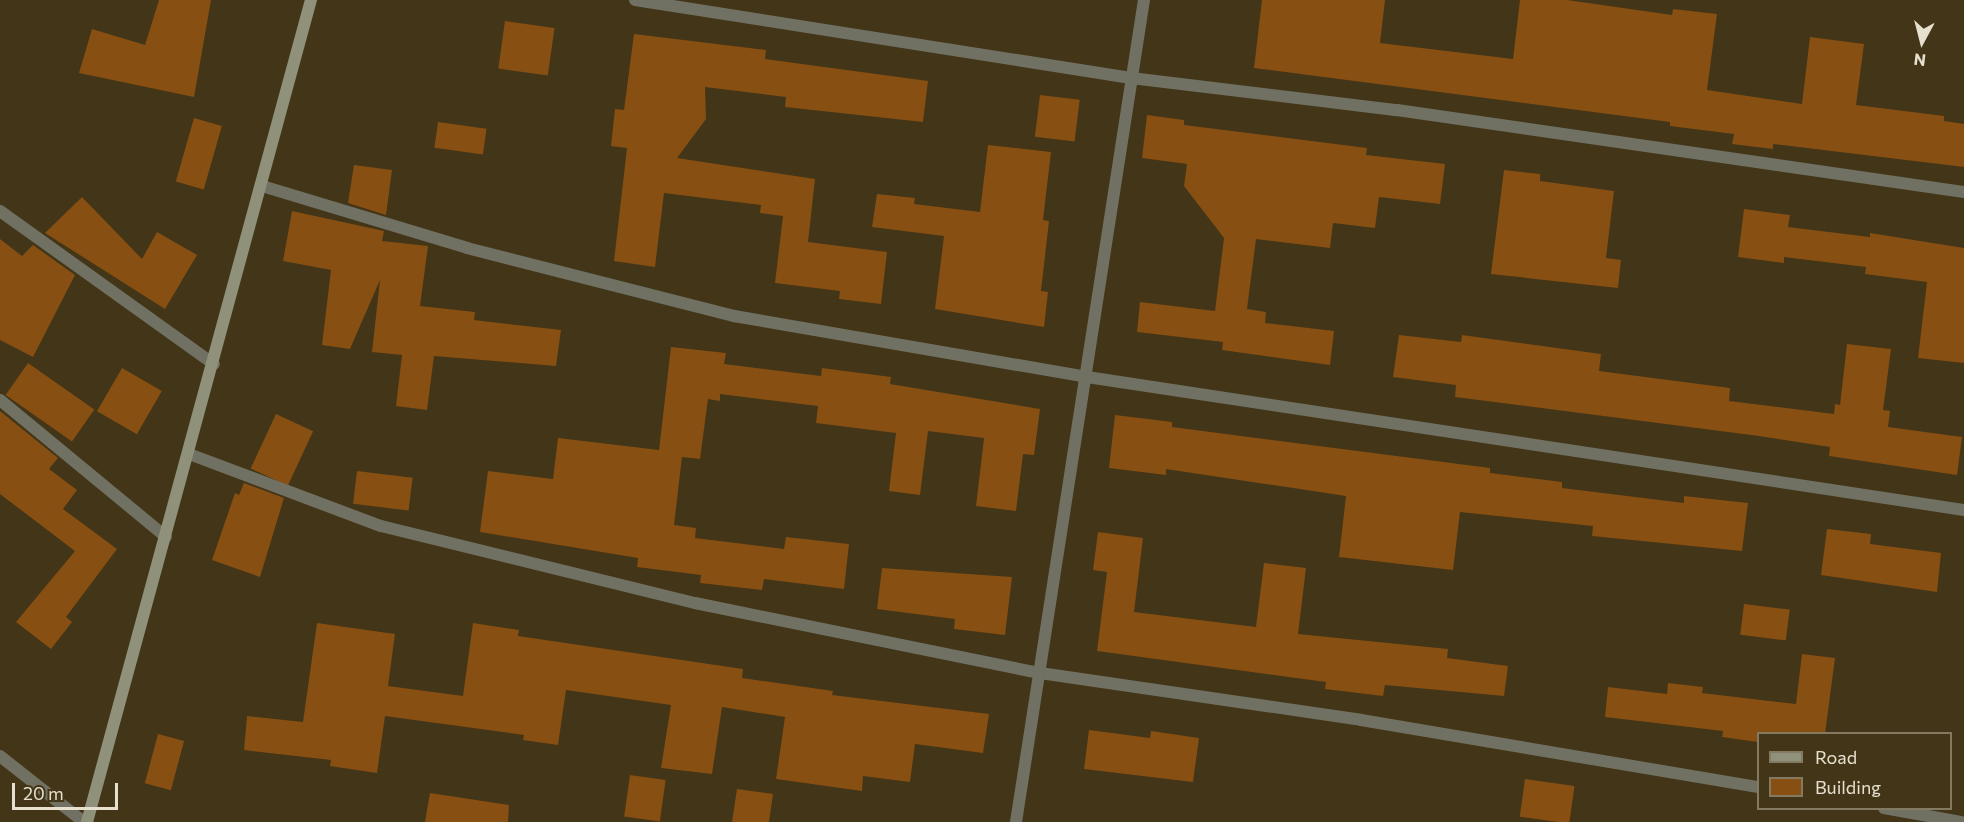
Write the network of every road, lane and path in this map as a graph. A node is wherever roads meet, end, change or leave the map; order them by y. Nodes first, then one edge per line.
1 (311, 0) edge
2 (635, 0) edge
3 (1144, 0) edge
4 (1131, 78) junction
5 (262, 186) junction
6 (1964, 192) edge
7 (0, 212) edge
8 (214, 364) junction
9 (1087, 377) junction
10 (0, 399) edge
11 (189, 454) junction
12 (1964, 510) edge
13 (166, 537) junction
14 (1040, 673) junction
15 (0, 756) edge
16 (1757, 787) edge
17 (1895, 810) edge
18 (85, 822) edge
19 (1016, 822) edge
20 (1961, 822) edge

1 - 5 main road
2 - 4 street
3 - 4 street
4 - 6 street
4 - 9 street
5 - 8 main road
5 - 9 street
7 - 8 street
8 - 11 main road
9 - 12 street
9 - 14 street
10 - 13 street
11 - 13 main road
11 - 14 street
13 - 18 main road
14 - 16 street
14 - 19 street
15 - 18 street
17 - 20 street

